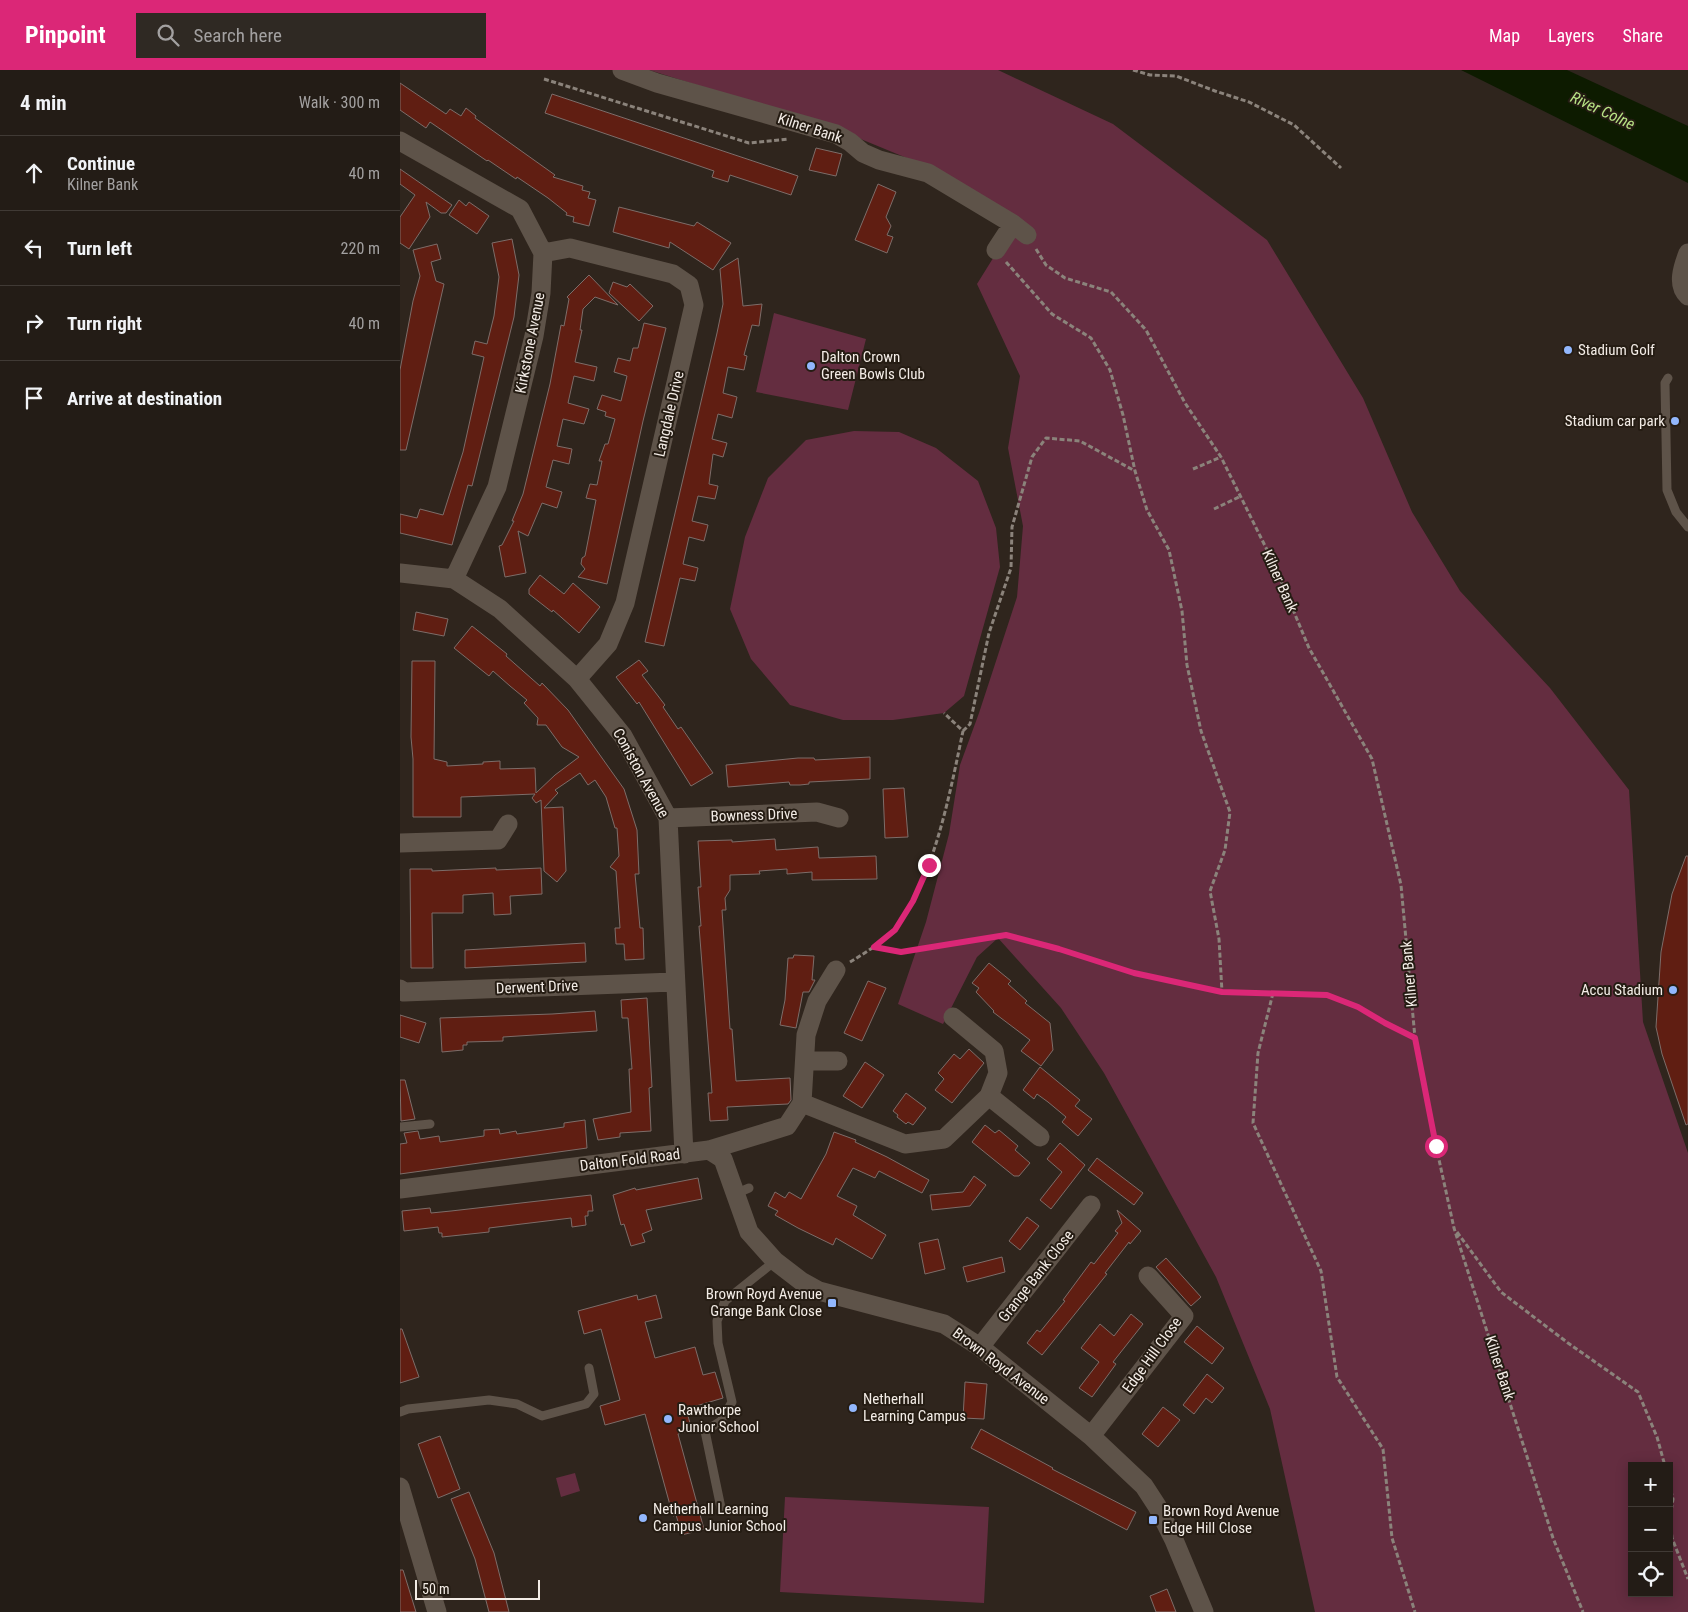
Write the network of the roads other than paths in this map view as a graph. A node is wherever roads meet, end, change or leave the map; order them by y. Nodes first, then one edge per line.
1 (622, 70) edge
2 (400, 140) edge
3 (996, 250) road end
4 (543, 253) junction
5 (1688, 253) edge
6 (1688, 296) edge
7 (1668, 378) dead end
8 (1688, 527) edge
9 (400, 573) edge
10 (454, 579) junction
11 (578, 679) junction
12 (668, 818) junction
13 (839, 818) dead end
14 (508, 824) dead end
15 (400, 843) edge
16 (836, 970) road end
17 (674, 982) junction
18 (400, 989) edge
19 (953, 1017) dead end
20 (805, 1061) junction
21 (838, 1061) dead end
22 (989, 1096) junction
23 (802, 1103) junction
24 (430, 1124) dead end
25 (400, 1127) edge
26 (1040, 1136) dead end
27 (709, 1150) junction
28 (684, 1154) junction
29 (400, 1189) edge
30 (1091, 1205) dead end
31 (775, 1261) junction
32 (1148, 1276) dead end
33 (980, 1347) junction
34 (589, 1368) dead end
35 (400, 1412) edge
36 (1092, 1436) junction
37 (400, 1487) edge
38 (722, 1508) dead end
39 (437, 1612) edge
40 (1204, 1612) edge

1 - 3 street, Kilner Bank
2 - 4 street, Kirkstone Avenue
4 - 10 street, Kirkstone Avenue
4 - 11 street, Langdale Drive
5 - 6 street
7 - 8 lane
9 - 10 street, Coniston Avenue
10 - 11 street, Coniston Avenue
11 - 12 street, Coniston Avenue
12 - 13 street, Bowness Drive
12 - 17 street, Coniston Avenue
14 - 15 street
16 - 20 street, Dalton Fold Road
17 - 18 street, Derwent Drive
17 - 28 street, Coniston Avenue
19 - 22 street
20 - 21 street
20 - 23 street, Dalton Fold Road
22 - 23 street
22 - 26 street
23 - 27 street, Dalton Fold Road
24 - 25 lane
27 - 28 street, Dalton Fold Road
27 - 31 street, Brown Royd Avenue
28 - 29 street, Dalton Fold Road
30 - 33 street, Grange Bank Close
31 - 33 street, Brown Royd Avenue
31 - 38 lane
32 - 36 street, Edge Hill Close
33 - 36 street, Brown Royd Avenue
34 - 35 lane
36 - 40 street, Brown Royd Avenue
37 - 39 street

